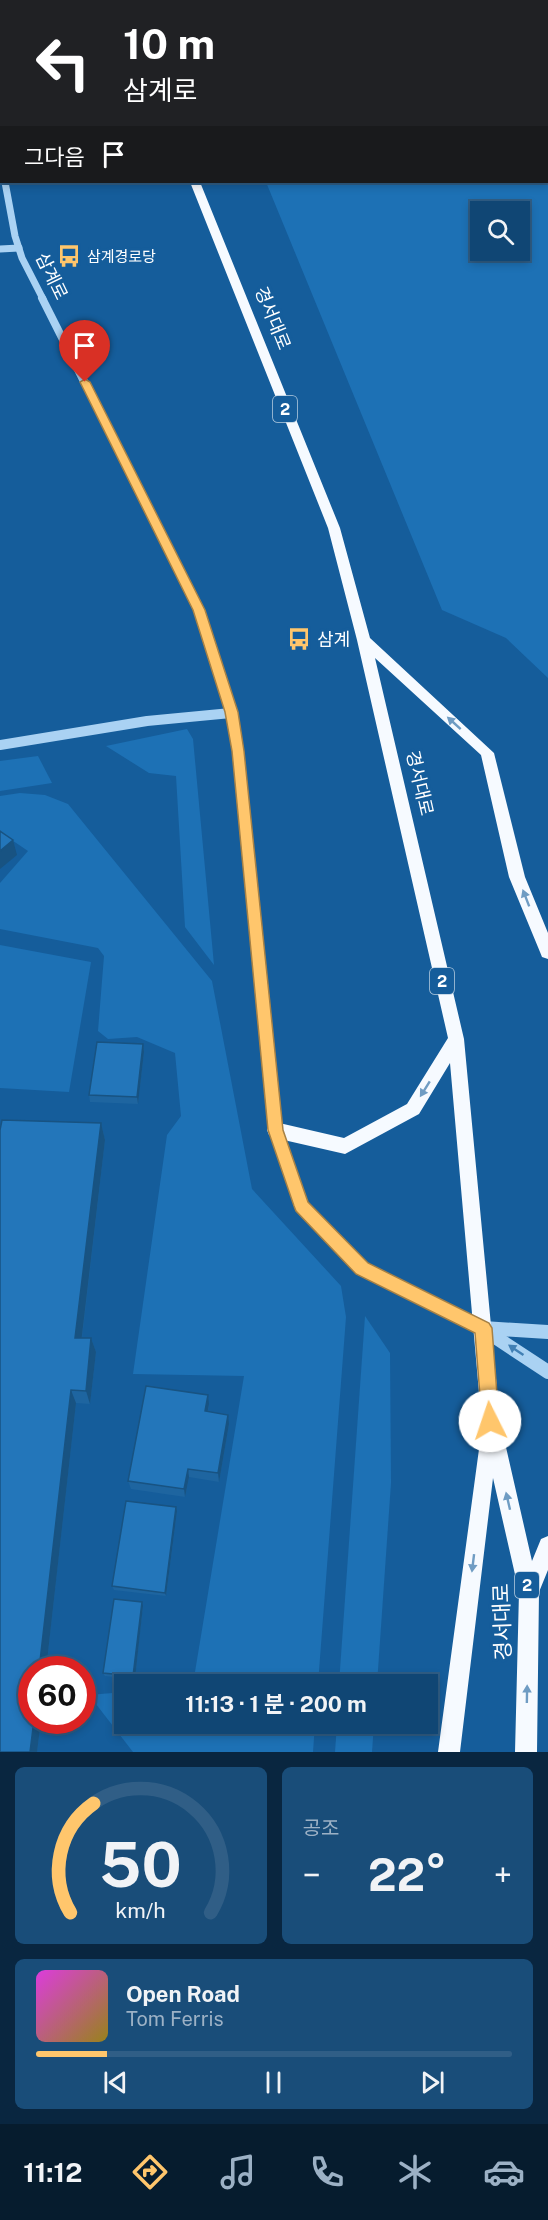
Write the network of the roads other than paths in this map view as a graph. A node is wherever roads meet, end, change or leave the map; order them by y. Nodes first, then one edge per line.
1 (5, 183) edge
2 (195, 183) edge
3 (19, 248) junction
4 (0, 249) edge
5 (364, 640) junction
6 (231, 712) junction
7 (0, 745) edge
8 (548, 952) edge
9 (456, 1039) junction
10 (276, 1130) junction
11 (483, 1328) junction
12 (548, 1332) edge
13 (548, 1372) edge
14 (490, 1421) junction
15 (548, 1546) edge
16 (529, 1592) junction
17 (449, 1752) edge
18 (526, 1752) edge

1 - 3 street, 삼계로
2 - 5 main road, 경서대로 / 2
3 - 4 street
3 - 6 street, 삼계로
8 -> 5 main road
5 - 9 main road, 경서대로 / 2
6 - 7 street
6 - 10 street, 삼계로
9 -> 10 main road
9 - 11 main road, 경서대로 / 2
10 - 11 street, 삼계로
11 - 12 street, 삼계로
13 -> 11 street
11 - 14 main road, 경서대로 / 2
16 -> 14 main road, 경서대로 / 2
14 -> 17 main road, 경서대로 / 2
15 - 16 main road, 2
18 -> 16 main road, 경서대로 / 2

